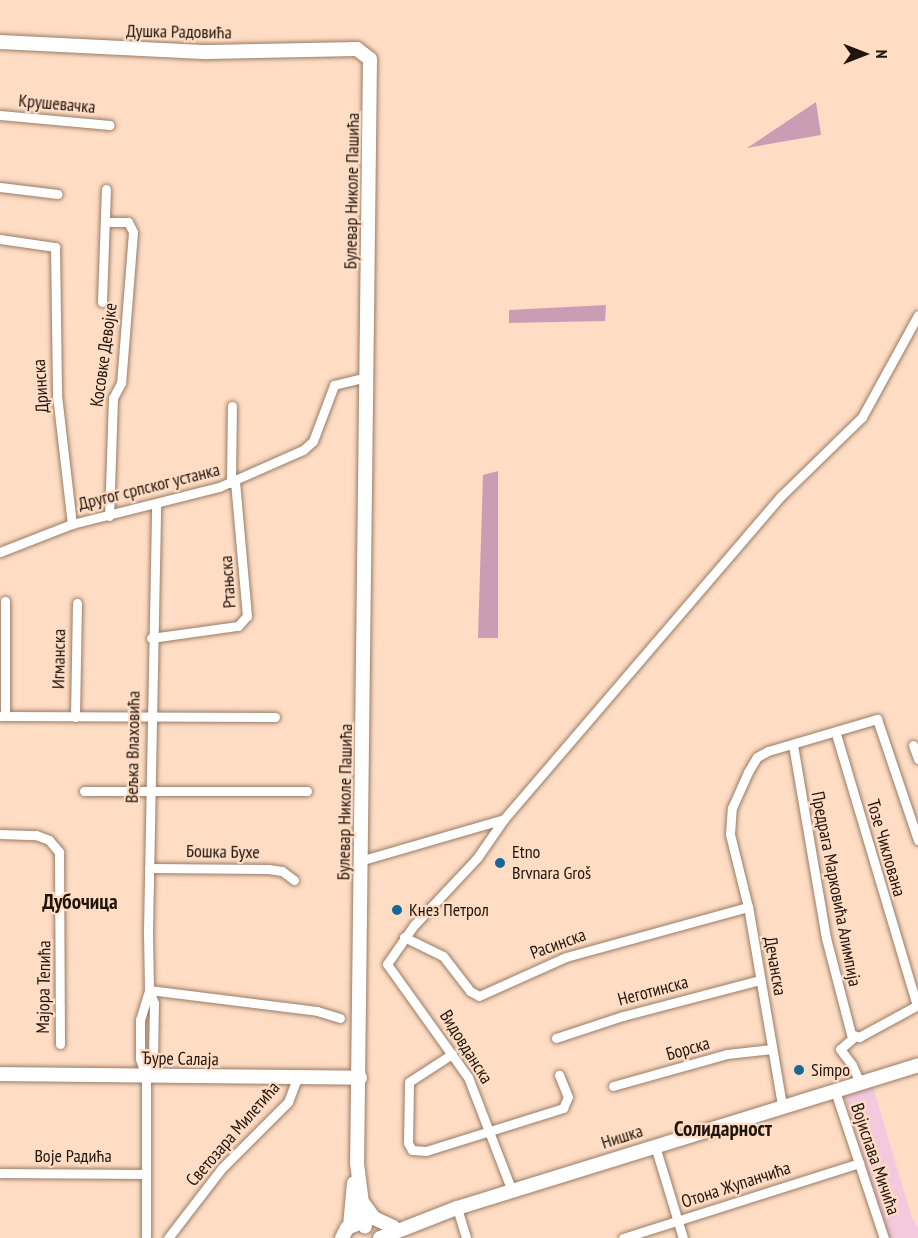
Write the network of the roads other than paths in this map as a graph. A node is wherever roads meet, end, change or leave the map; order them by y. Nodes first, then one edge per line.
1 (0, 42) edge
2 (357, 49) joint
3 (0, 115) edge
4 (110, 125) dead end
5 (0, 187) edge
6 (106, 189) dead end
7 (58, 194) dead end
8 (106, 222) junction
9 (0, 239) edge
10 (102, 302) dead end
11 (918, 315) edge
12 (368, 377) junction
13 (232, 405) dead end
14 (233, 482) junction
15 (156, 504) junction
16 (108, 516) junction
17 (72, 524) junction
18 (0, 550) edge
19 (5, 601) dead end
20 (77, 603) dead end
21 (152, 638) junction
22 (2, 716) edge
23 (75, 717) junction
24 (276, 717) dead end
25 (150, 718) junction
26 (836, 734) junction
27 (793, 745) junction
28 (913, 745) dead end
29 (918, 759) edge
30 (84, 791) dead end
31 (149, 791) junction
32 (307, 791) dead end
33 (504, 819) junction
34 (0, 834) edge
35 (918, 840) edge
36 (363, 860) junction
37 (149, 868) junction
38 (294, 880) dead end
39 (748, 907) junction
40 (404, 937) junction
41 (760, 980) junction
42 (149, 990) junction
43 (918, 1005) edge
44 (340, 1018) dead end
45 (854, 1037) junction
46 (556, 1038) dead end
47 (60, 1044) dead end
48 (772, 1049) junction
49 (452, 1054) junction
50 (918, 1067) edge
51 (0, 1074) edge
52 (559, 1075) dead end
53 (146, 1077) junction
54 (297, 1078) junction
55 (360, 1078) junction
56 (860, 1083) junction
57 (613, 1086) dead end
58 (835, 1091) junction
59 (782, 1105) junction
60 (492, 1131) junction
61 (655, 1146) junction
62 (357, 1163) junction
63 (859, 1163) junction
64 (0, 1173) edge
65 (146, 1174) junction
66 (512, 1191) junction
67 (362, 1201) junction
68 (456, 1208) junction
69 (678, 1221) junction
70 (400, 1226) junction
71 (343, 1234) edge
72 (372, 1234) edge
73 (146, 1238) edge
74 (168, 1238) edge
75 (466, 1238) edge
76 (623, 1238) edge
77 (683, 1238) edge
78 (884, 1238) edge

1 - 2 street, Душка Радовића
2 - 12 street, Булевар Николе Пашића
3 - 4 street, Крушевачка
5 - 7 street
6 - 8 street, Косовке Девојке
8 - 10 street, Косовке Девојке
8 - 16 street, Косовке Девојке
9 - 17 street, Дринска
11 - 33 street
12 - 14 street, Другог српског устанка
12 - 36 street, Булевар Николе Пашића
13 - 14 street, Ртањска
14 - 15 street, Другог српског устанка
14 - 21 street, Ртањска
15 - 16 street, Другог српског устанка
15 - 21 street, Вељка Влаховића
16 - 17 street, Другог српског устанка
17 - 18 street, Другог српског устанка
19 - 22 street
20 - 23 street, Игманска
21 - 25 street, Вељка Влаховића
22 - 23 street
23 - 25 street
24 - 25 street
25 - 31 street, Вељка Влаховића
26 - 27 street
26 - 35 street
26 - 43 street, Тозе Чиклована
27 - 39 street, Дечанска
27 - 45 street, Предрага Марковића Алимпија
28 - 29 street
30 - 31 street
31 - 32 street
31 - 37 street, Вељка Влаховића
33 - 36 street
33 - 40 street
34 - 47 street, Мајора Тепића
36 - 55 street, Булевар Николе Пашића
37 - 38 street, Бошка Бухе
37 - 42 street, Вељка Влаховића
39 - 40 street, Расинска
39 - 41 street, Дечанска
40 - 49 street, Видовданска
41 - 46 street, Неготинска
41 - 48 street, Дечанска
42 - 44 street
42 - 53 street, Вељка Влаховића
43 - 45 street
45 - 56 street
48 - 57 street, Борска
48 - 59 street, Дечанска
49 - 60 street, Видовданска
49 - 60 street
50 - 56 street, Нишка
51 - 53 street, Ђуре Салаја
52 - 60 street
53 - 54 street, Ђуре Салаја
53 - 65 street, Вељка Влаховића
54 - 55 street, Ђуре Салаја
54 - 74 street, Светозара Милетића
55 - 62 street, Булевар Николе Пашића
56 - 58 street, Нишка
58 - 59 street, Нишка
58 - 63 street, Војислава Мичића
59 - 61 street, Нишка
60 - 66 street, Видовданска
61 - 66 street, Нишка
61 - 69 street
62 - 67 street, Булевар Николе Пашића
62 - 71 street
63 - 69 street, Отона Жупанчића
63 - 78 street, Војислава Мичића
64 - 65 street, Воје Радића
65 - 73 street, Вељка Влаховића
66 - 68 street, Нишка
67 - 70 street
67 - 72 street, Булевар Николе Пашића
68 - 70 street, Нишка
68 - 75 street
69 - 76 street, Отона Жупанчића
69 - 77 street
70 - 72 street, Нишка
71 - 72 street

